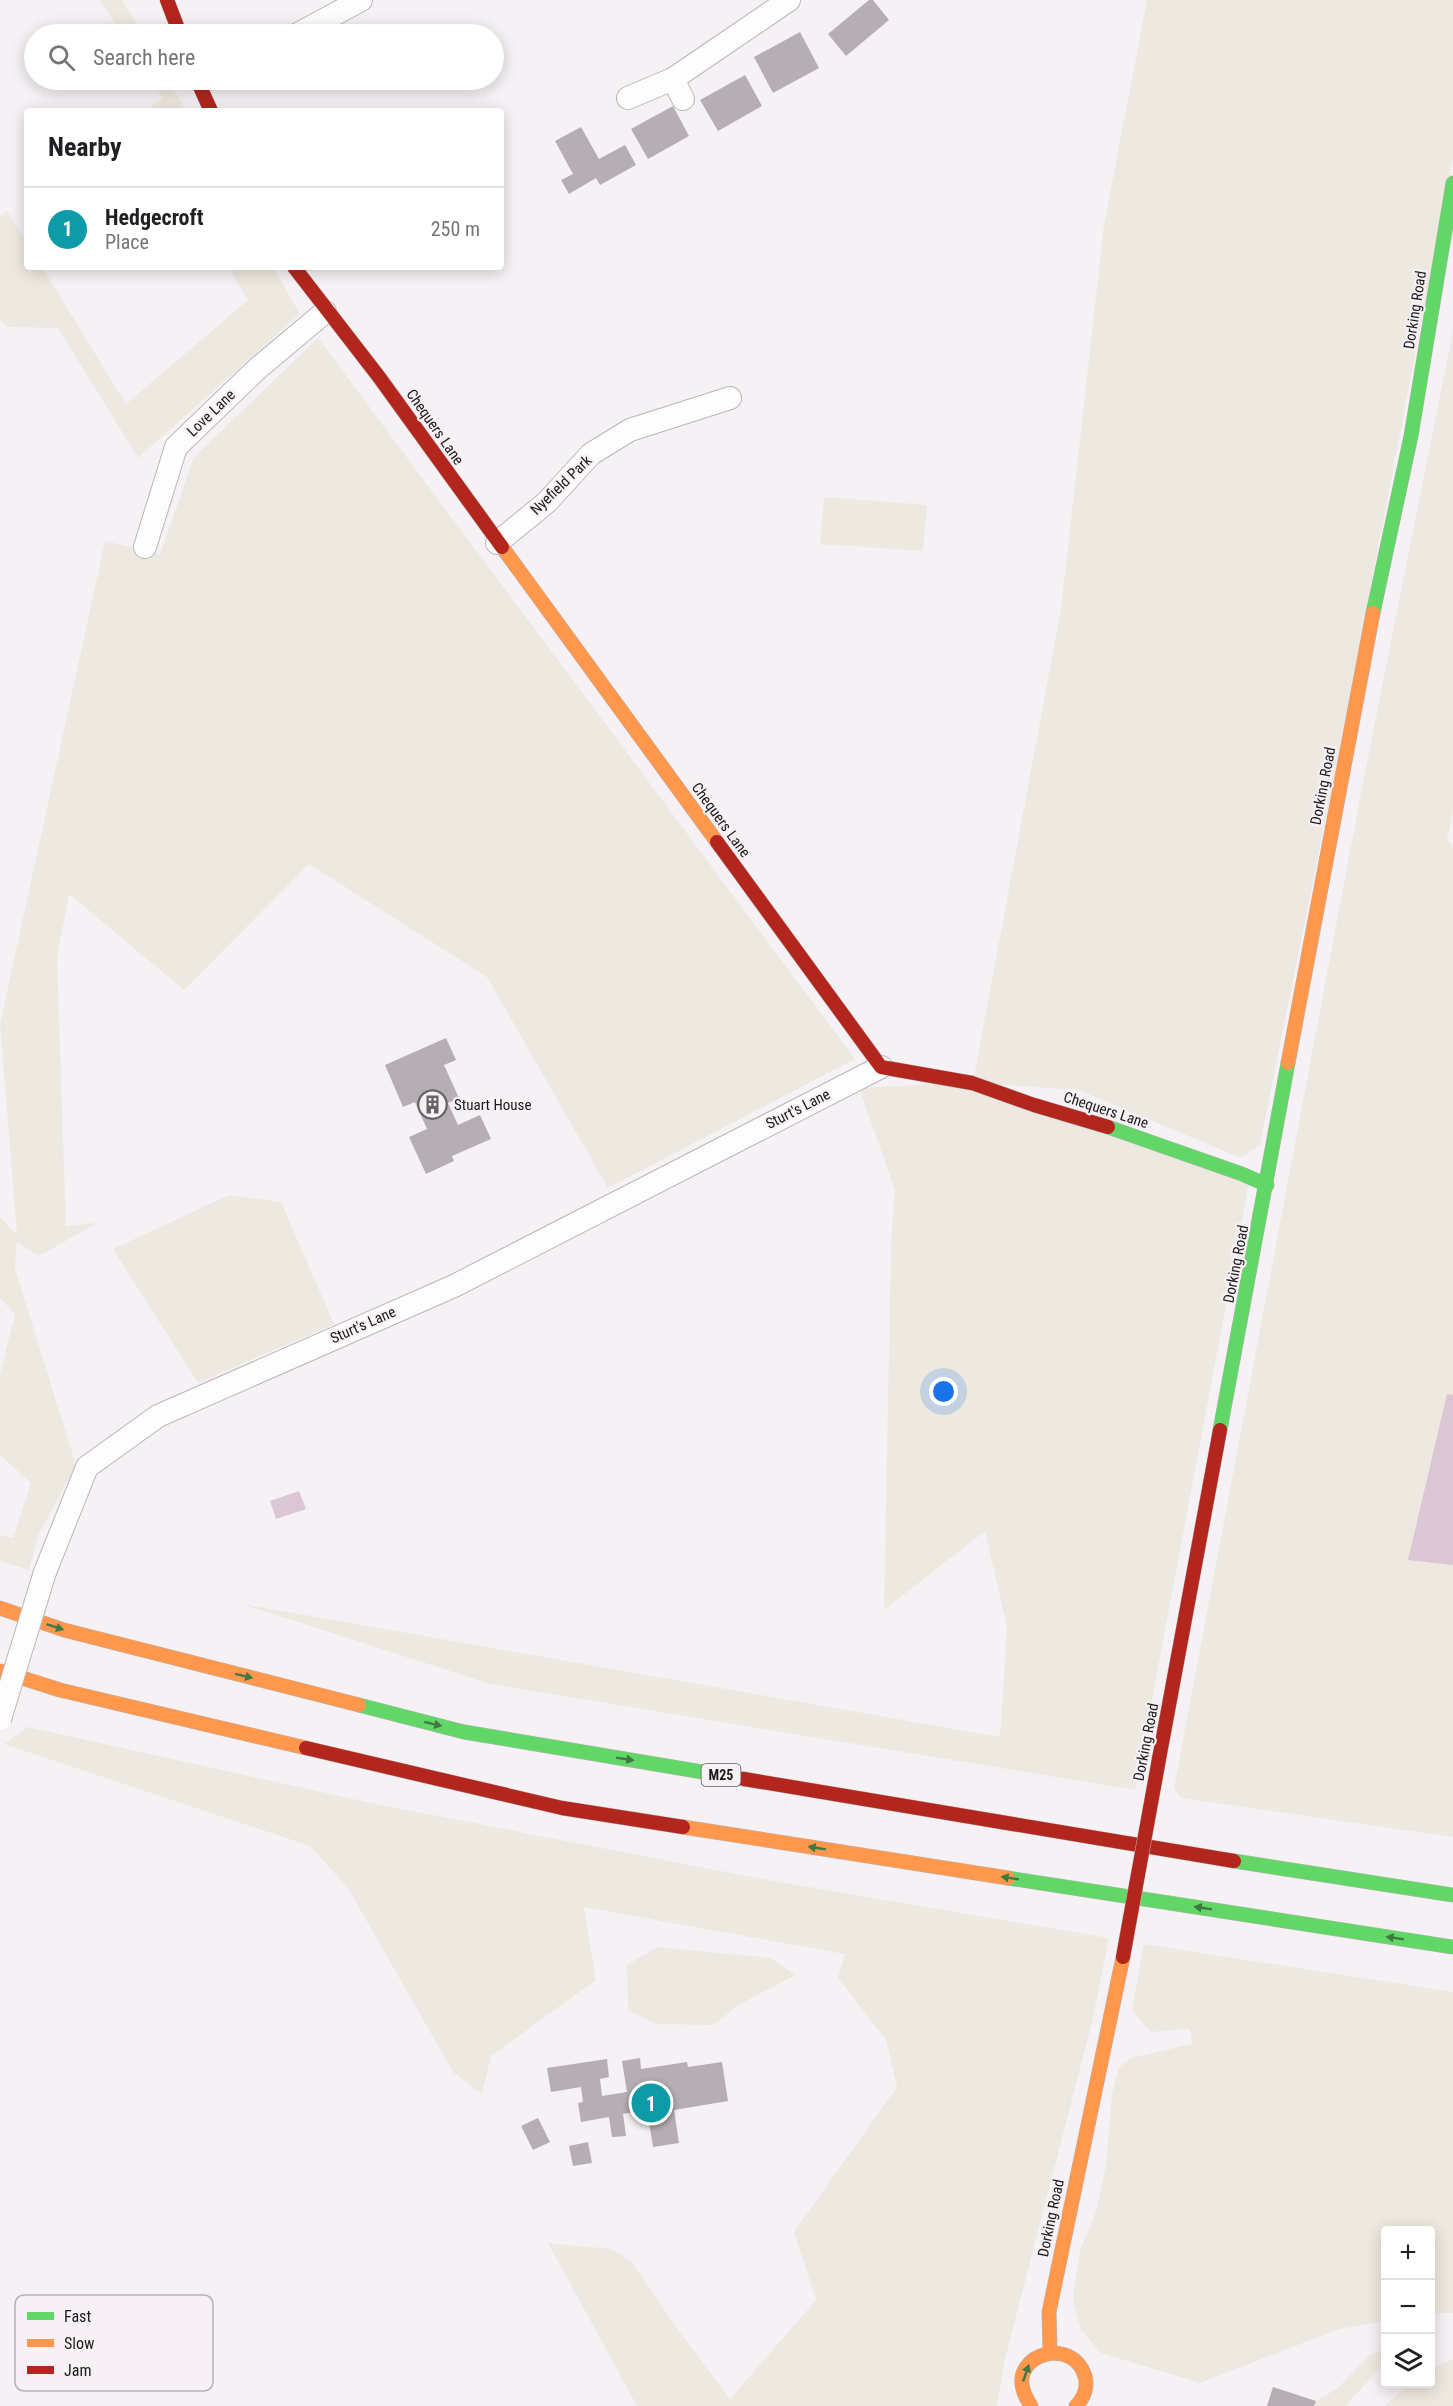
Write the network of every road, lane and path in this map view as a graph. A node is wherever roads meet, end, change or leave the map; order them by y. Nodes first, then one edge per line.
1 (167, 0) edge
2 (361, 0) edge
3 (789, 0) edge
4 (176, 24) edge
5 (317, 24) edge
6 (206, 90) edge
7 (628, 99) dead end
8 (210, 108) edge
9 (1453, 183) edge
10 (296, 270) edge
11 (325, 312) junction
12 (730, 398) dead end
13 (497, 543) junction
14 (145, 547) dead end
15 (881, 1067) junction
16 (1267, 1185) junction
17 (0, 1608) edge
18 (0, 1671) edge
19 (0, 1719) edge
20 (1453, 1894) edge
21 (1453, 1947) edge
22 (1050, 2351) junction
23 (1031, 2406) edge
24 (1076, 2406) edge

1 - 4 main road
2 - 5 street
3 - 7 street
6 - 8 main road
9 - 16 main road, Dorking Road
10 - 11 main road, Chequers Lane
11 - 13 main road, Chequers Lane
11 - 14 street, Love Lane
12 - 13 street, Nyefield Park
13 - 15 main road, Chequers Lane
15 - 16 main road, Chequers Lane
15 - 19 street, Sturt's Lane, bridge
16 - 22 main road, Dorking Road, bridge
17 -> 20 main road, M25
21 -> 18 main road
23 -> 22 main road
22 - 24 main road

